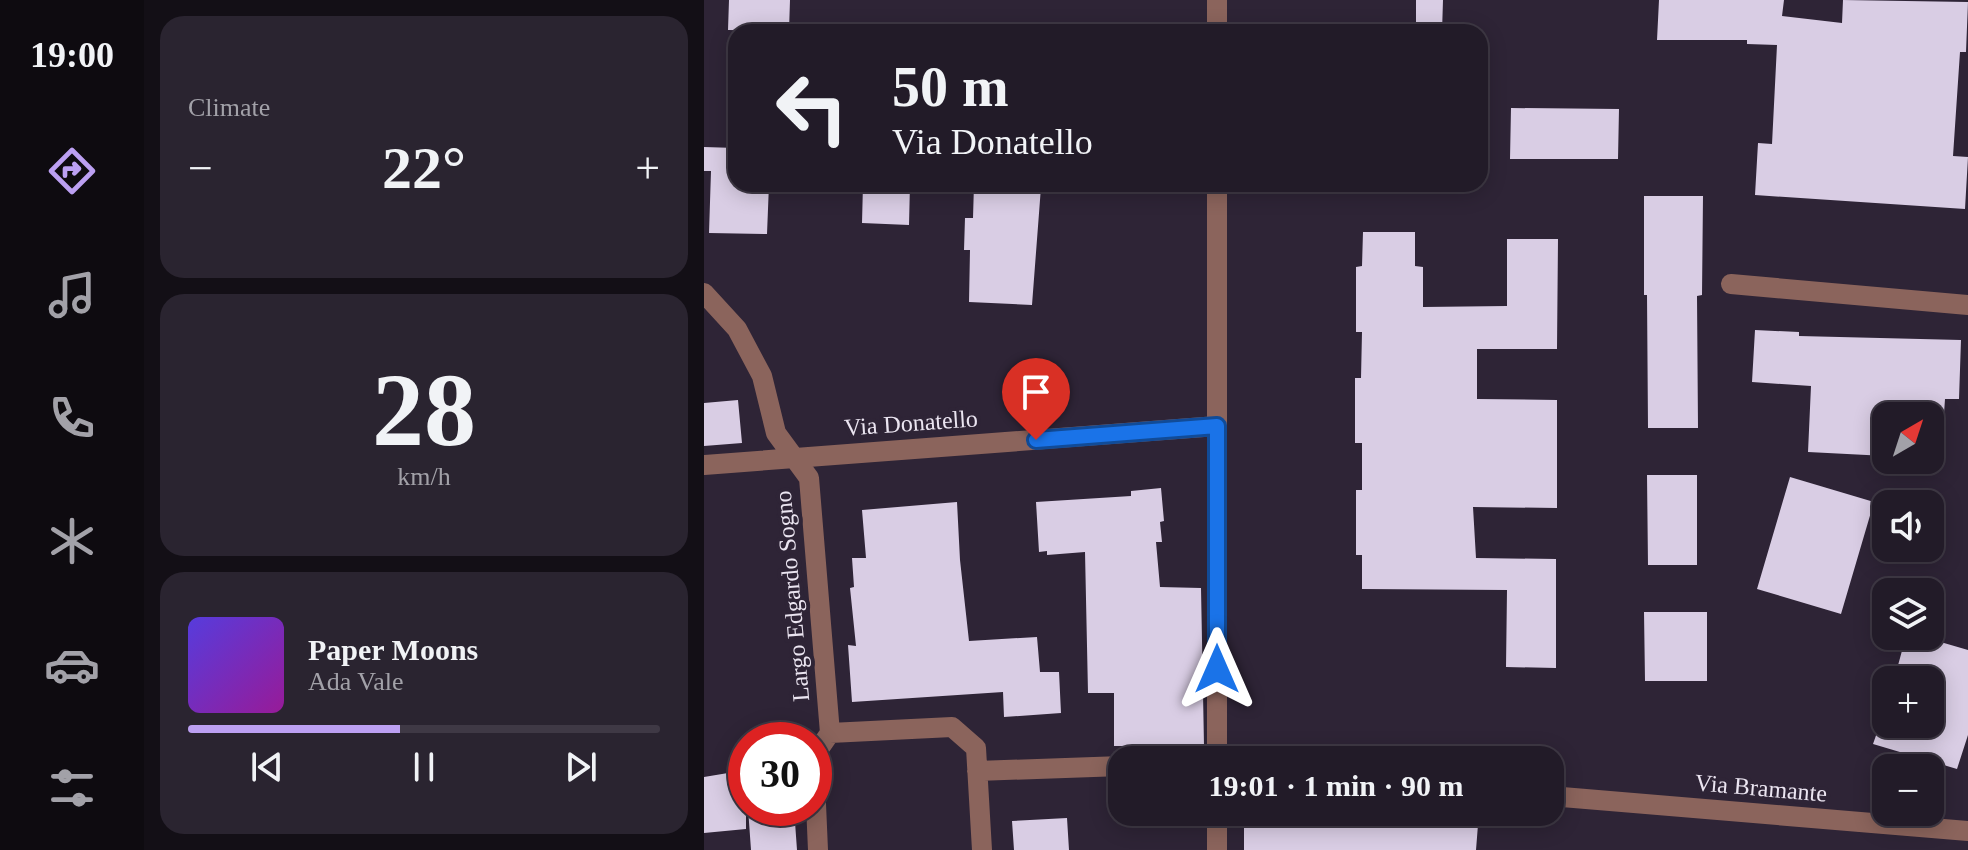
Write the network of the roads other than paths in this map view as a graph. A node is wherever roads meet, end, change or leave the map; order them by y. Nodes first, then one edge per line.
1 (1217, 0) edge
2 (1217, 24) edge
3 (1217, 192) edge
4 (1731, 284) dead end
5 (704, 293) edge
6 (1968, 305) edge
7 (1217, 426) junction
8 (795, 458) junction
9 (704, 465) edge
10 (829, 722) edge
11 (832, 733) edge
12 (1217, 746) edge
13 (1108, 766) edge
14 (977, 771) junction
15 (1564, 797) edge
16 (817, 826) edge
17 (1217, 826) edge
18 (1968, 831) edge
19 (818, 850) edge
20 (982, 850) edge
21 (1217, 850) edge

1 - 2 street
3 - 7 street
4 - 6 street
5 - 8 street, Largo Edgardo Sogno
7 - 8 street, Via Donatello
7 - 12 street
8 - 9 street, Via Donatello
8 - 10 street, Largo Edgardo Sogno
11 - 14 street
13 - 14 street
14 - 20 street
15 - 18 street, Via Bramante
16 - 19 street
17 - 21 street

